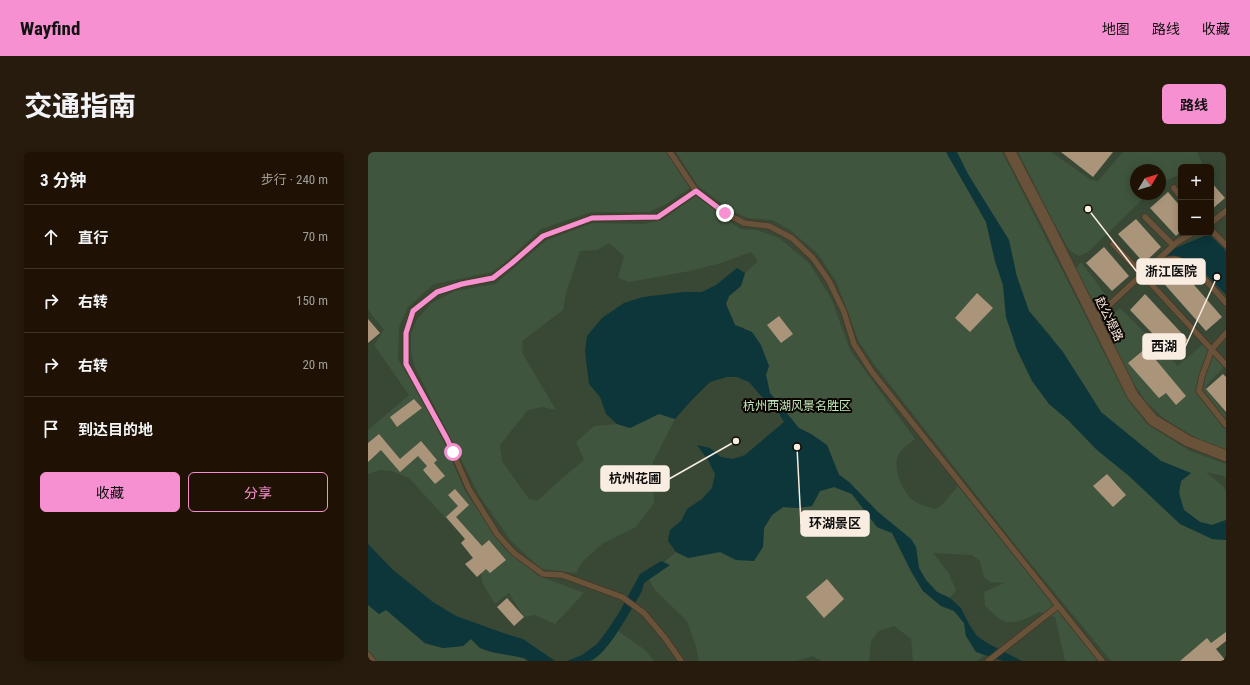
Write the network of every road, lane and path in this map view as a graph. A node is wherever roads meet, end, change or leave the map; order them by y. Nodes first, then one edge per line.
1 (670, 152) edge
2 (1010, 152) edge
3 (1174, 188) dead end
4 (696, 191) junction
5 (1178, 193) edge
6 (1226, 211) edge
7 (1145, 218) dead end
8 (1214, 221) edge
9 (1214, 233) edge
10 (1188, 236) edge
11 (1113, 244) dead end
12 (1173, 245) junction
13 (1226, 245) edge
14 (1155, 262) junction
15 (1142, 274) junction
16 (1226, 303) edge
17 (1094, 319) junction
18 (1226, 333) edge
19 (1212, 349) junction
20 (1226, 364) edge
21 (1226, 425) edge
22 (1226, 456) edge
23 (1058, 606) junction
24 (368, 655) edge
25 (373, 661) edge
26 (680, 661) edge
27 (988, 661) edge
28 (1102, 661) edge

1 - 4 lane
2 - 17 street, 赵公堤路
3 - 5 lane
4 - 23 lane
4 - 26 lane
6 - 8 lane
7 - 12 lane
9 - 13 lane
10 - 12 lane
11 - 15 lane
12 - 14 lane
14 - 15 lane
14 - 16 lane
15 - 17 lane
15 - 19 lane
17 - 22 street, 赵公堤路
18 - 19 lane
19 - 20 lane
19 - 21 lane
23 - 27 lane
23 - 28 lane
24 - 25 lane

